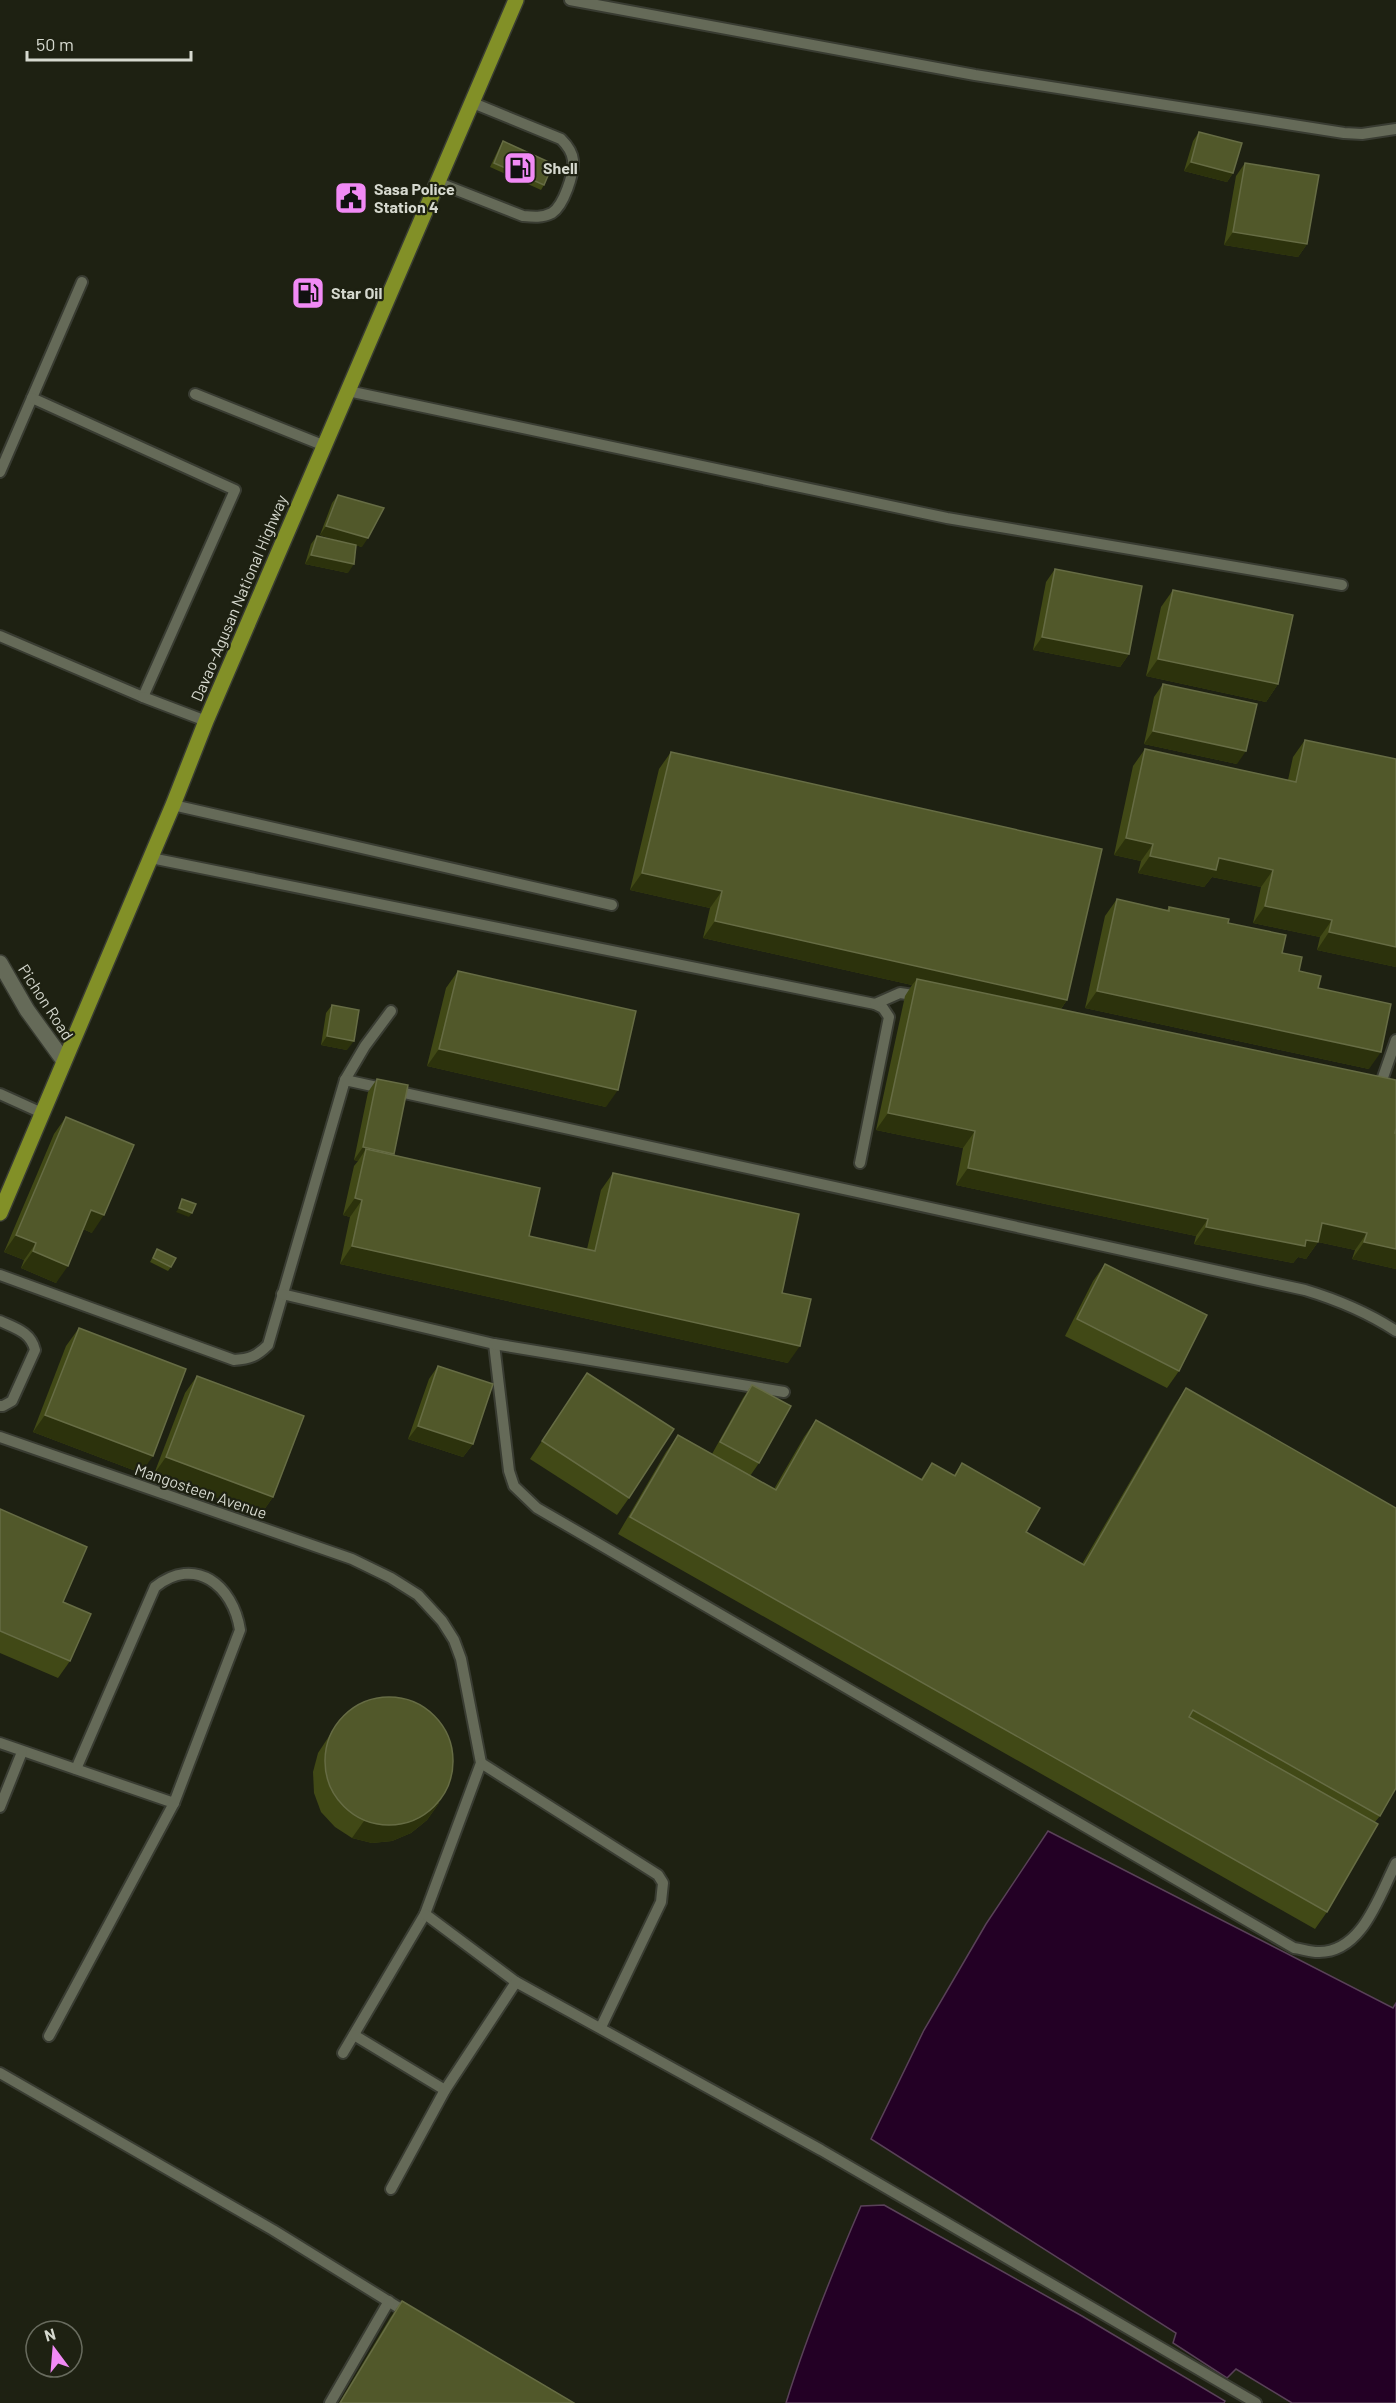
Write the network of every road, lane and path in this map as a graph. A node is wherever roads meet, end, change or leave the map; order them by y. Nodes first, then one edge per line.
1 (516, 0) edge
2 (570, 0) edge
3 (473, 103) junction
4 (1396, 129) edge
5 (439, 183) junction
6 (82, 282) dead end
7 (348, 391) junction
8 (195, 394) dead end
9 (32, 398) junction
10 (324, 446) junction
11 (0, 472) edge
12 (1342, 585) dead end
13 (0, 636) edge
14 (143, 697) junction
15 (206, 722) junction
16 (174, 805) junction
17 (151, 858) junction
18 (612, 905) dead end
19 (0, 963) edge
20 (930, 998) edge
21 (875, 1004) junction
22 (392, 1011) dead end
23 (1396, 1040) edge
24 (64, 1061) junction
25 (345, 1080) junction
26 (1366, 1089) edge
27 (0, 1094) edge
28 (42, 1113) junction
29 (860, 1163) dead end
30 (0, 1213) edge
31 (0, 1275) edge
32 (282, 1294) junction
33 (0, 1321) edge
34 (1396, 1331) edge
35 (494, 1344) junction
36 (784, 1392) dead end
37 (0, 1406) edge
38 (0, 1437) edge
39 (0, 1743) edge
40 (22, 1752) junction
41 (482, 1763) junction
42 (76, 1769) junction
43 (174, 1803) junction
44 (0, 1807) edge
45 (1396, 1863) edge
46 (425, 1914) junction
47 (516, 1982) junction
48 (601, 2027) junction
49 (354, 2035) junction
50 (49, 2036) dead end
51 (344, 2053) dead end
52 (0, 2073) edge
53 (445, 2090) junction
54 (391, 2189) dead end
55 (389, 2301) junction
56 (418, 2319) edge
57 (330, 2403) edge
58 (1257, 2403) edge

1 - 3 main road, Davao-Agusan National Highway
2 - 4 lane
3 - 5 main road, Davao-Agusan National Highway
3 - 5 lane
5 - 7 main road, Davao-Agusan National Highway
6 - 9 lane
7 - 10 main road, Davao-Agusan National Highway
7 - 12 lane
8 - 10 lane
9 - 11 lane
9 - 14 lane
10 - 15 main road, Davao-Agusan National Highway
13 - 14 lane
14 - 15 lane
15 - 16 main road, Davao-Agusan National Highway
16 - 17 main road, Davao-Agusan National Highway
16 - 18 lane
17 - 21 lane
17 - 24 main road, Davao-Agusan National Highway
19 - 24 street, Pichon Road
20 - 21 lane
21 - 29 lane
22 - 25 lane
23 - 26 lane
24 - 28 main road, Davao-Agusan National Highway
25 - 32 lane
25 - 34 lane
27 - 28 lane
28 - 30 main road, Davao-Agusan National Highway
31 - 32 lane
32 - 35 lane
33 - 37 lane
35 - 36 lane
35 - 45 lane
38 - 41 lane, Mangosteen Avenue
39 - 40 lane
40 - 42 lane
40 - 44 lane
41 - 46 lane
41 - 48 lane
42 - 43 lane
42 - 43 lane
43 - 50 lane
46 - 47 lane
46 - 49 lane
47 - 48 lane
47 - 53 lane
48 - 58 lane
49 - 51 lane
49 - 53 lane
52 - 55 lane
53 - 54 lane
55 - 56 lane
55 - 57 lane

